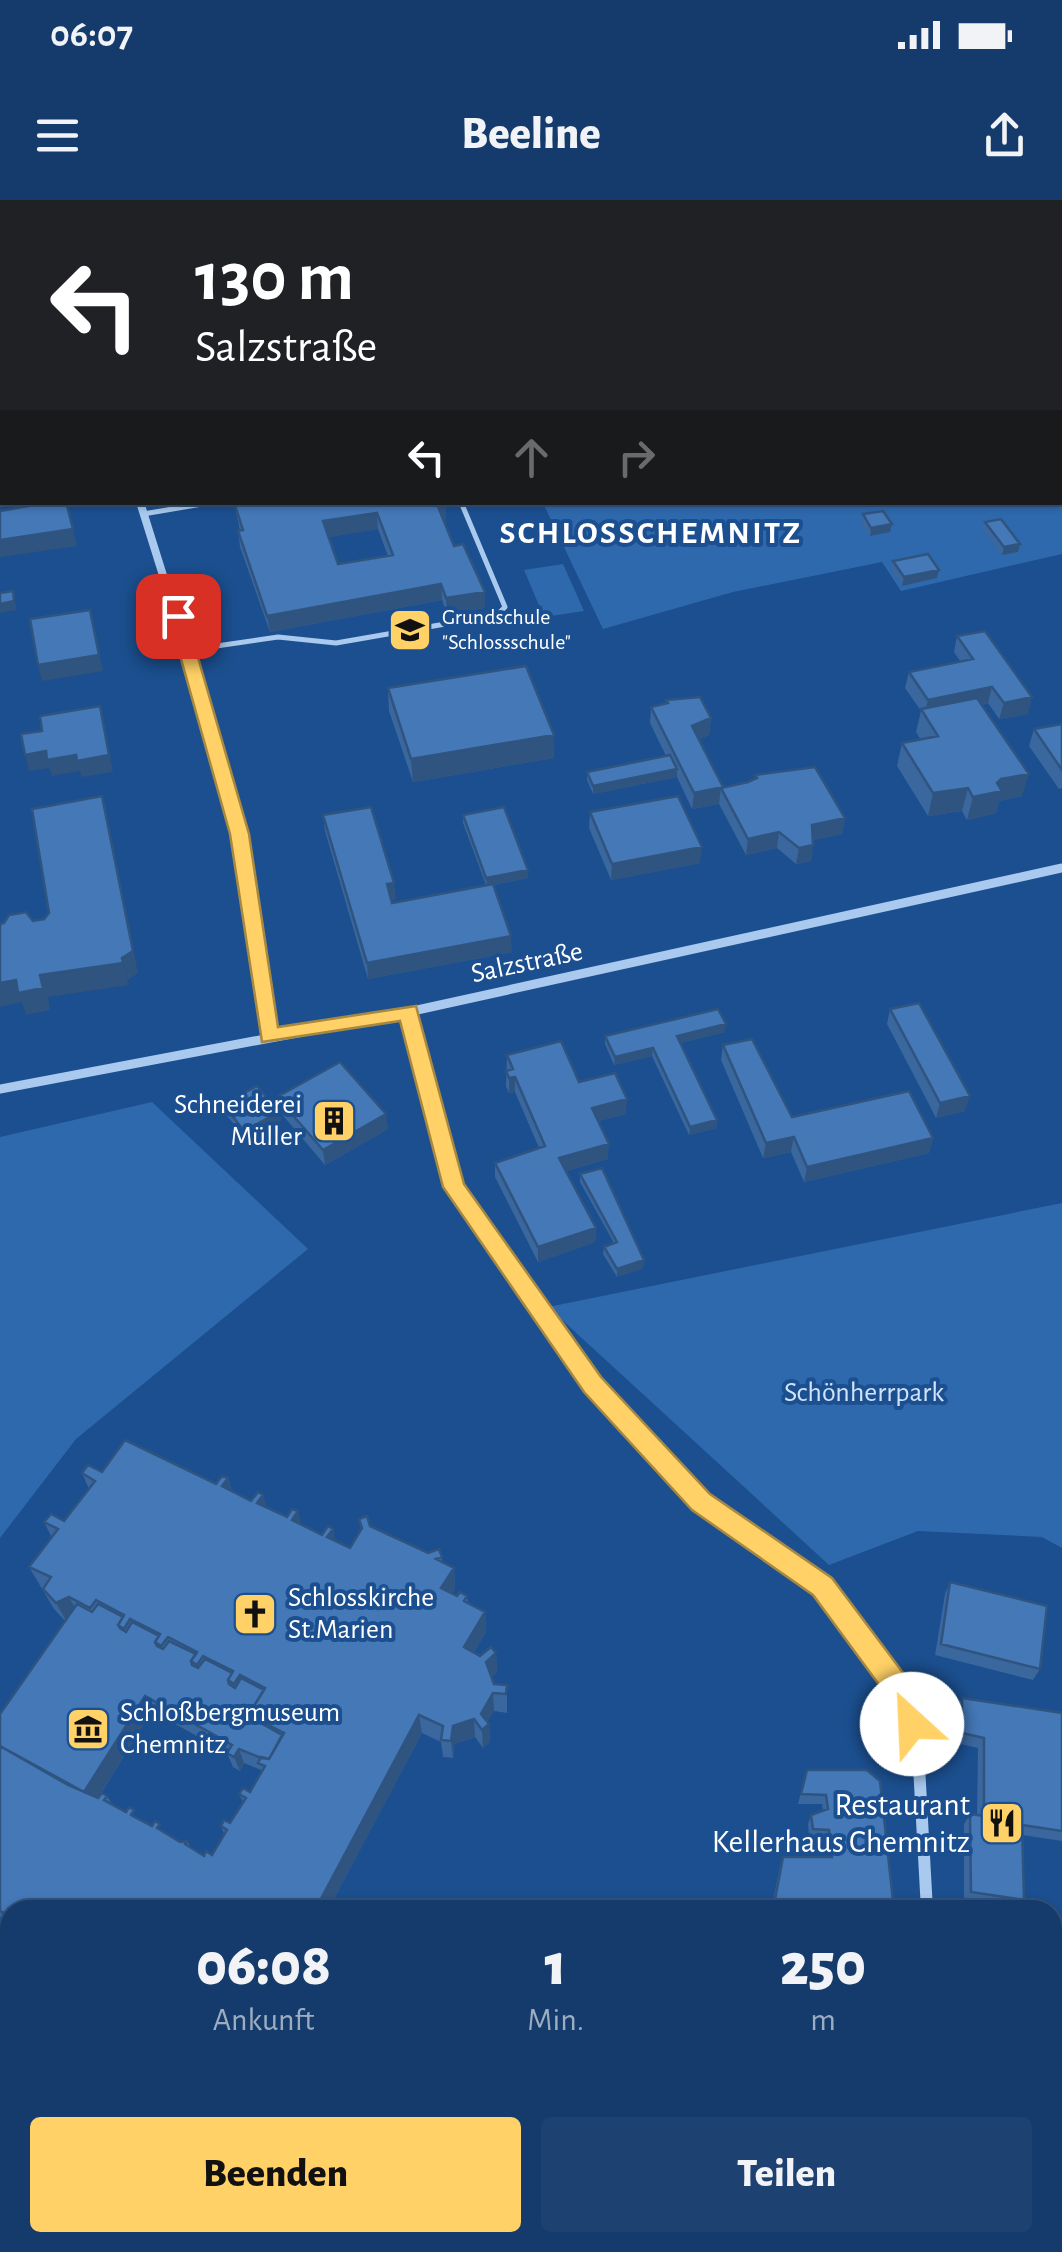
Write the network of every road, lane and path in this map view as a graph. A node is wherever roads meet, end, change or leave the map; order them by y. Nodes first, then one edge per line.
1 (141, 505) edge
2 (196, 505) edge
3 (462, 505) edge
4 (143, 514) junction
5 (189, 650) junction
6 (1062, 868) edge
7 (408, 1012) junction
8 (269, 1036) junction
9 (0, 1089) edge
10 (454, 1187) joint
11 (906, 1699) joint
12 (926, 1900) edge

1 - 4 street
2 - 4 lane
3 - 5 lane
4 - 5 street
5 - 8 street
6 - 7 street, Salzstraße
7 - 8 street, Salzstraße
7 - 10 street
8 - 9 street, Salzstraße
10 - 11 lane
11 - 12 street

